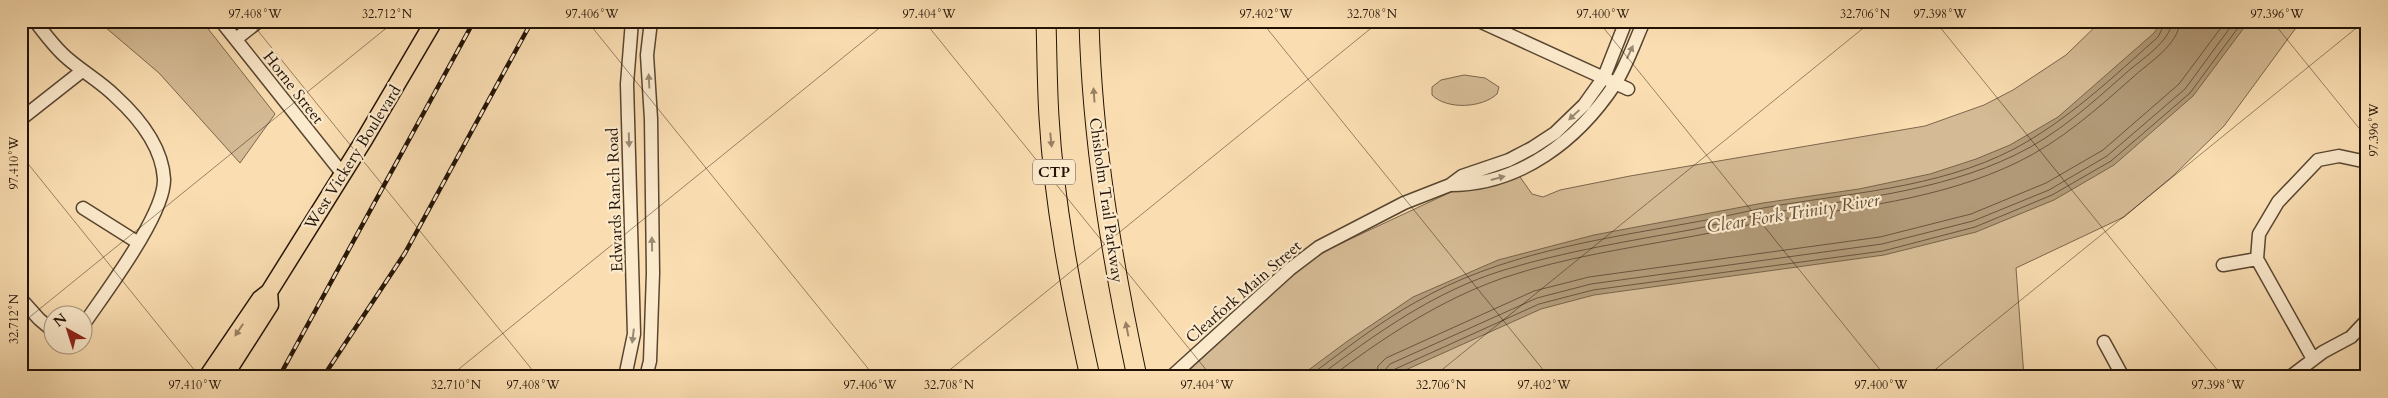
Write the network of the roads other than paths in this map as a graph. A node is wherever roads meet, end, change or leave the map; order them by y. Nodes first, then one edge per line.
1 (35, 21) edge
2 (221, 21) edge
3 (258, 21) edge
4 (434, 21) edge
5 (632, 21) edge
6 (651, 21) edge
7 (1040, 21) edge
8 (1046, 21) edge
9 (1479, 21) edge
10 (1626, 21) edge
11 (1644, 21) edge
12 (1090, 22) edge
13 (236, 39) junction
14 (82, 71) junction
15 (1604, 77) junction
16 (1616, 83) junction
17 (1628, 89) dead end
18 (1049, 117) junction
19 (21, 119) edge
20 (2367, 162) edge
21 (342, 174) junction
22 (1450, 185) junction
23 (83, 208) dead end
24 (138, 242) junction
25 (2257, 259) junction
26 (2223, 265) dead end
27 (269, 292) junction
28 (652, 292) junction
29 (633, 294) junction
30 (21, 299) edge
31 (92, 312) edge
32 (2367, 320) edge
33 (42, 322) edge
34 (2104, 342) dead end
35 (2313, 359) junction
36 (207, 377) edge
37 (224, 377) edge
38 (625, 377) edge
39 (646, 377) edge
40 (1090, 377) edge
41 (1137, 377) edge
42 (1171, 377) edge
43 (2122, 377) edge
44 (2290, 377) edge

1 - 14 street
2 - 13 street, Horne Street
3 - 13 street
4 - 21 main road, West Vickery Boulevard
5 -> 29 street, Edwards Ranch Road
28 -> 6 street
7 - 18 highway
8 - 18 highway, CTP
9 - 15 street
10 - 15 street, Clearfork Main Street
16 -> 11 street, Clearfork Main Street
41 -> 12 highway, Chisholm Trail Parkway
13 - 21 street, Horne Street
14 - 19 street
14 - 24 street
15 - 16 street
15 -> 22 street, Clearfork Main Street
16 - 17 street
22 -> 16 street, Clearfork Main Street
18 -> 40 highway, CTP
20 - 25 street
21 - 27 main road, West Vickery Boulevard
22 - 42 street, Clearfork Main Street
23 - 24 street
24 - 31 street
25 - 26 street
25 - 35 street
27 -> 36 main road, West Vickery Boulevard
27 - 37 main road, West Vickery Boulevard
28 - 29 street
28 - 39 street
29 -> 38 street, Edwards Ranch Road
30 - 33 street
32 - 35 street
34 - 43 street
35 - 44 street

